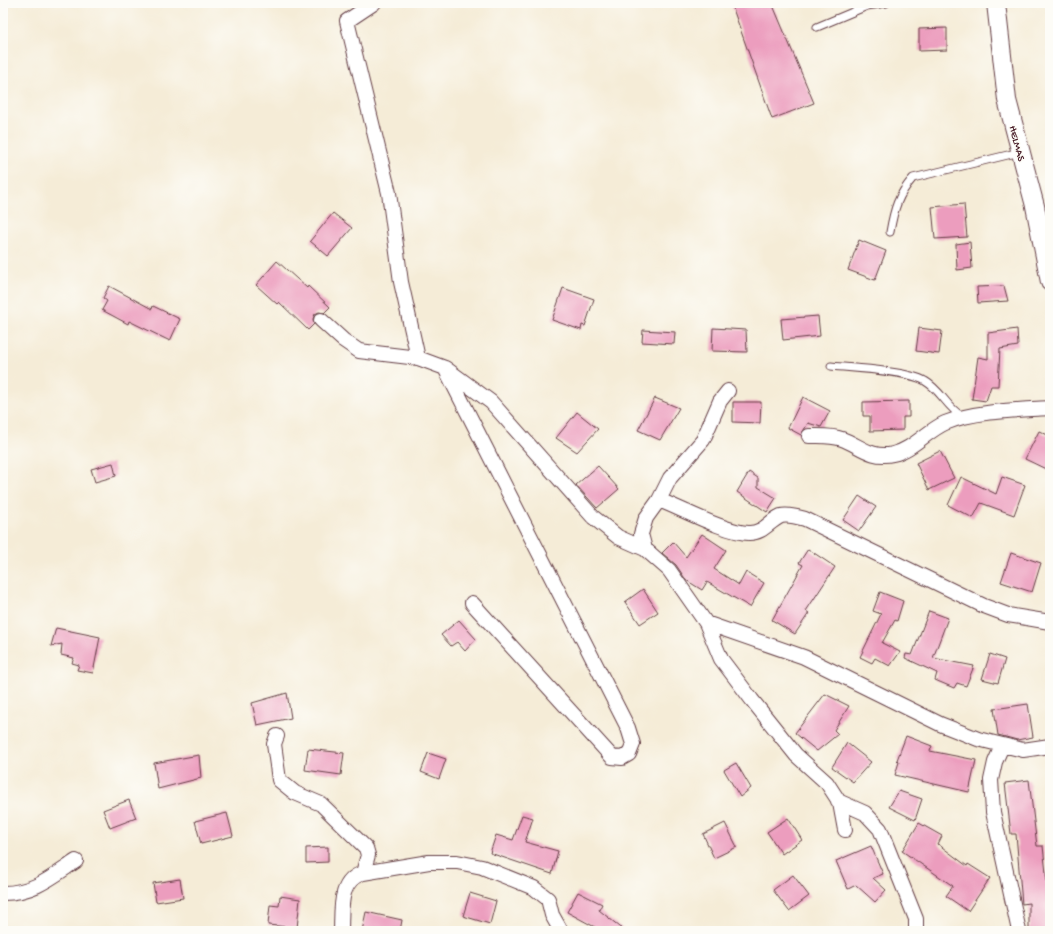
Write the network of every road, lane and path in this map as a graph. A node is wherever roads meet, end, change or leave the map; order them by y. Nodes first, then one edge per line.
1 (374, 3) edge
2 (886, 3) edge
3 (996, 3) edge
4 (817, 27) dead end
5 (1021, 152) junction
6 (890, 232) dead end
7 (1050, 282) edge
8 (321, 320) dead end
9 (418, 358) junction
10 (831, 366) dead end
11 (445, 368) junction
12 (728, 391) dead end
13 (1050, 408) edge
14 (963, 417) junction
15 (809, 436) dead end
16 (660, 500) junction
17 (646, 549) junction
18 (472, 603) dead end
19 (1050, 622) edge
20 (706, 624) junction
21 (277, 736) dead end
22 (1002, 746) junction
23 (1050, 746) edge
24 (838, 801) junction
25 (845, 830) dead end
26 (76, 861) dead end
27 (363, 873) junction
28 (3, 893) edge
29 (341, 931) edge
30 (560, 931) edge
31 (916, 931) edge
32 (1019, 931) edge

1 - 9 street
2 - 4 lane
3 - 5 street, HELMAS
5 - 6 lane
5 - 7 street, HELMAS
8 - 9 street
9 - 11 street
10 - 14 lane
11 - 17 street
11 - 18 street
12 - 16 street
13 - 14 street
14 - 15 street
16 - 17 street
16 - 19 street
17 - 20 street
20 - 22 street
20 - 24 street
21 - 27 street
22 - 23 street
22 - 32 street
24 - 25 street
24 - 31 street
26 - 28 street
27 - 29 street
27 - 30 street

